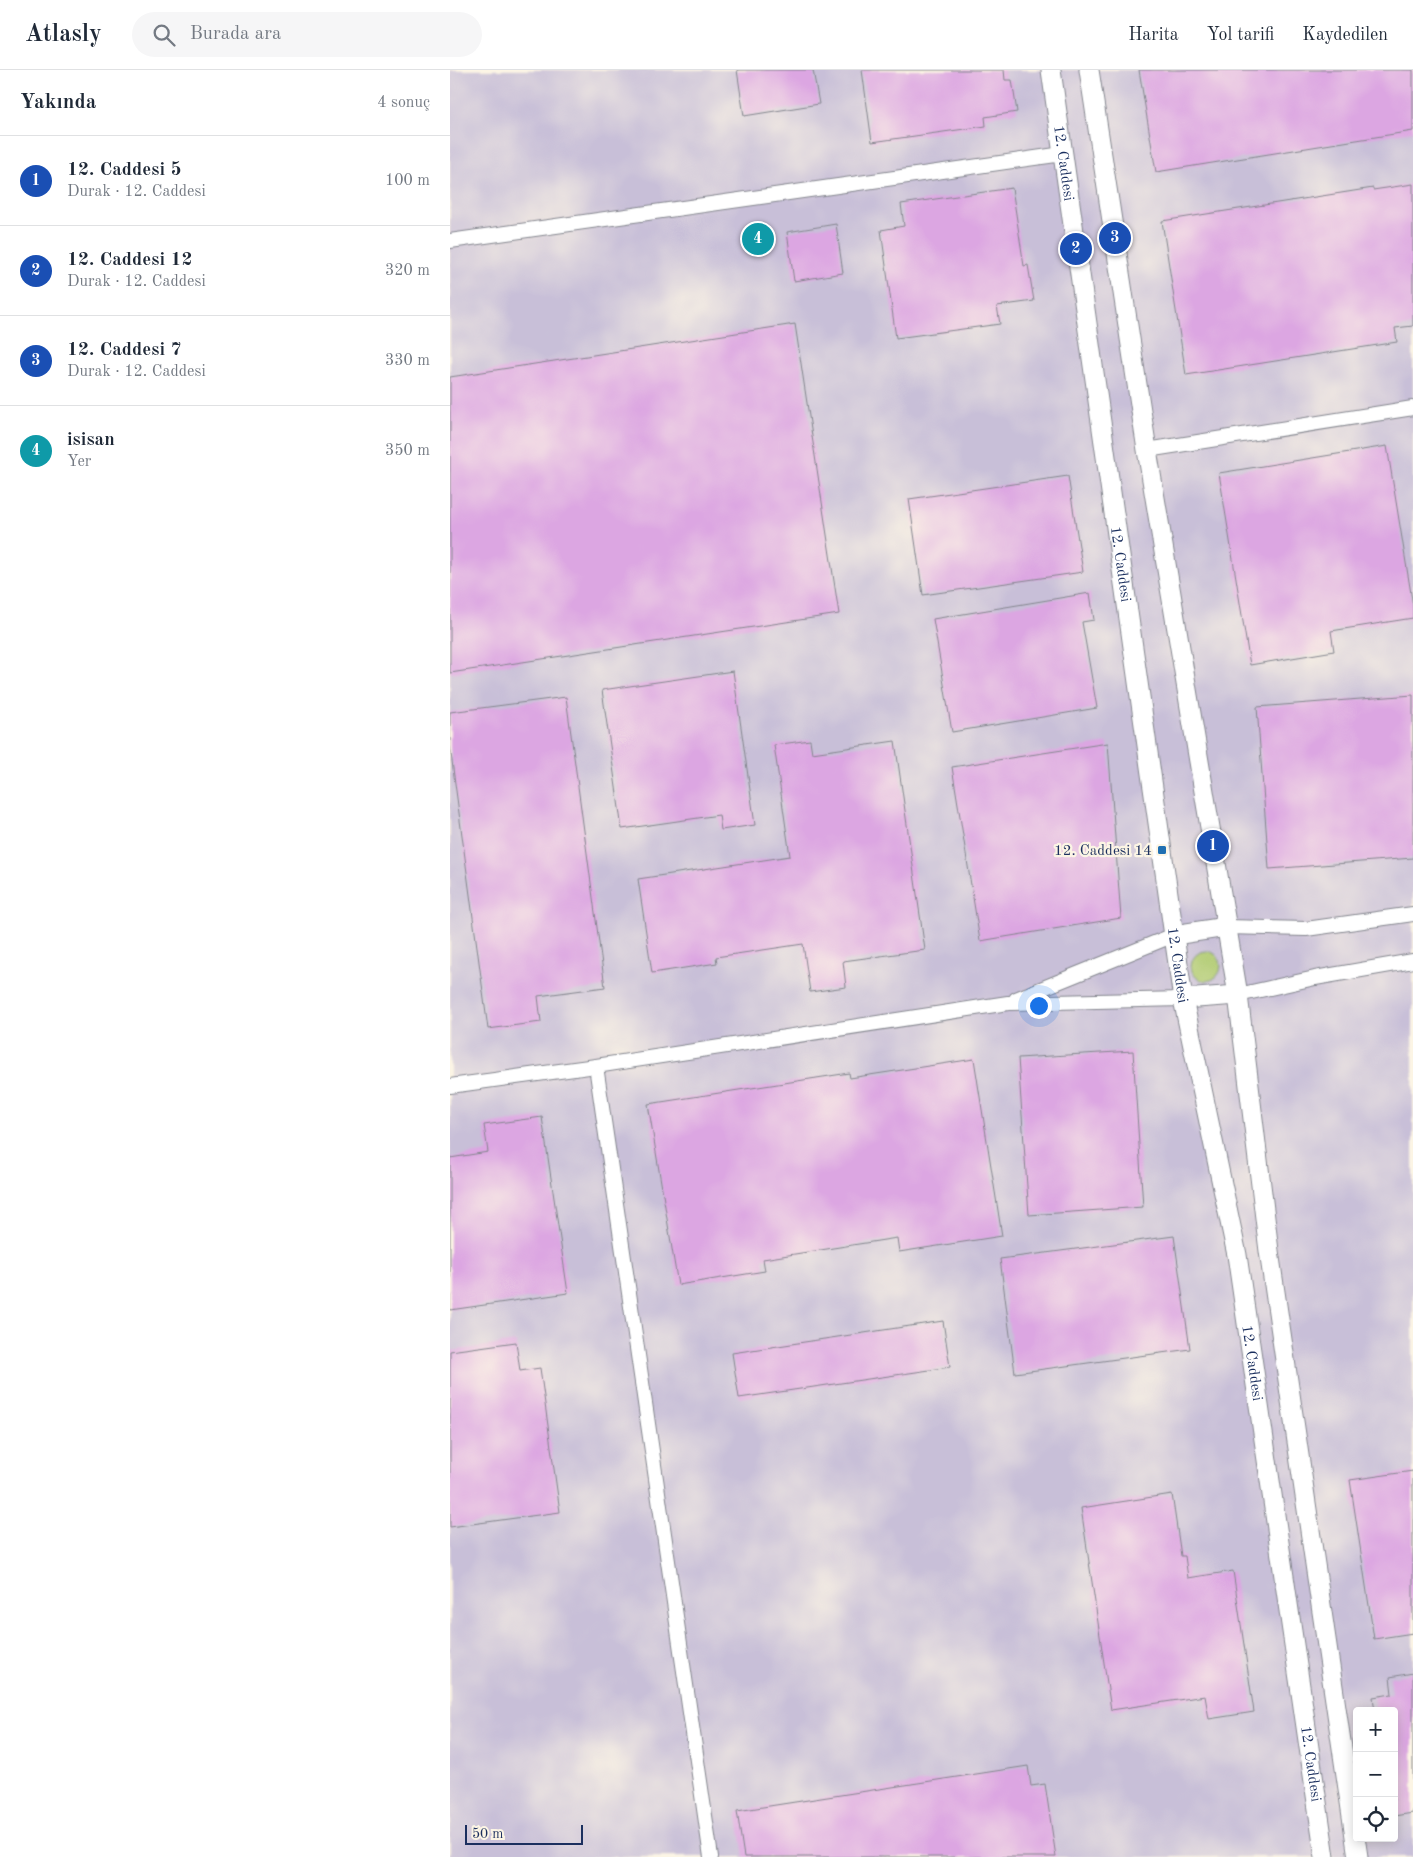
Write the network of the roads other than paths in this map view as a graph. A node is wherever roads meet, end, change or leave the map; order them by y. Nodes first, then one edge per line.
1 (1051, 70) edge
2 (1089, 70) edge
3 (1063, 154) junction
4 (450, 241) edge
5 (1413, 408) edge
6 (1147, 450) junction
7 (1413, 914) edge
8 (1226, 927) junction
9 (1174, 934) junction
10 (1413, 961) edge
11 (1238, 996) junction
12 (1183, 999) junction
13 (1008, 1002) junction
14 (596, 1066) junction
15 (450, 1086) edge
16 (711, 1857) edge
17 (1325, 1857) edge
18 (1358, 1857) edge

1 - 3 street, 12. Caddesi
2 - 6 street
3 - 4 street
3 - 9 street, 12. Caddesi
5 - 6 street
6 - 8 street
7 - 8 street
8 - 9 street
8 - 11 street
9 - 12 street, 12. Caddesi
9 - 13 street
10 - 11 street
11 - 12 street
11 - 18 street
12 - 13 street
12 - 17 street, 12. Caddesi
13 - 14 street
14 - 15 street
14 - 16 street

